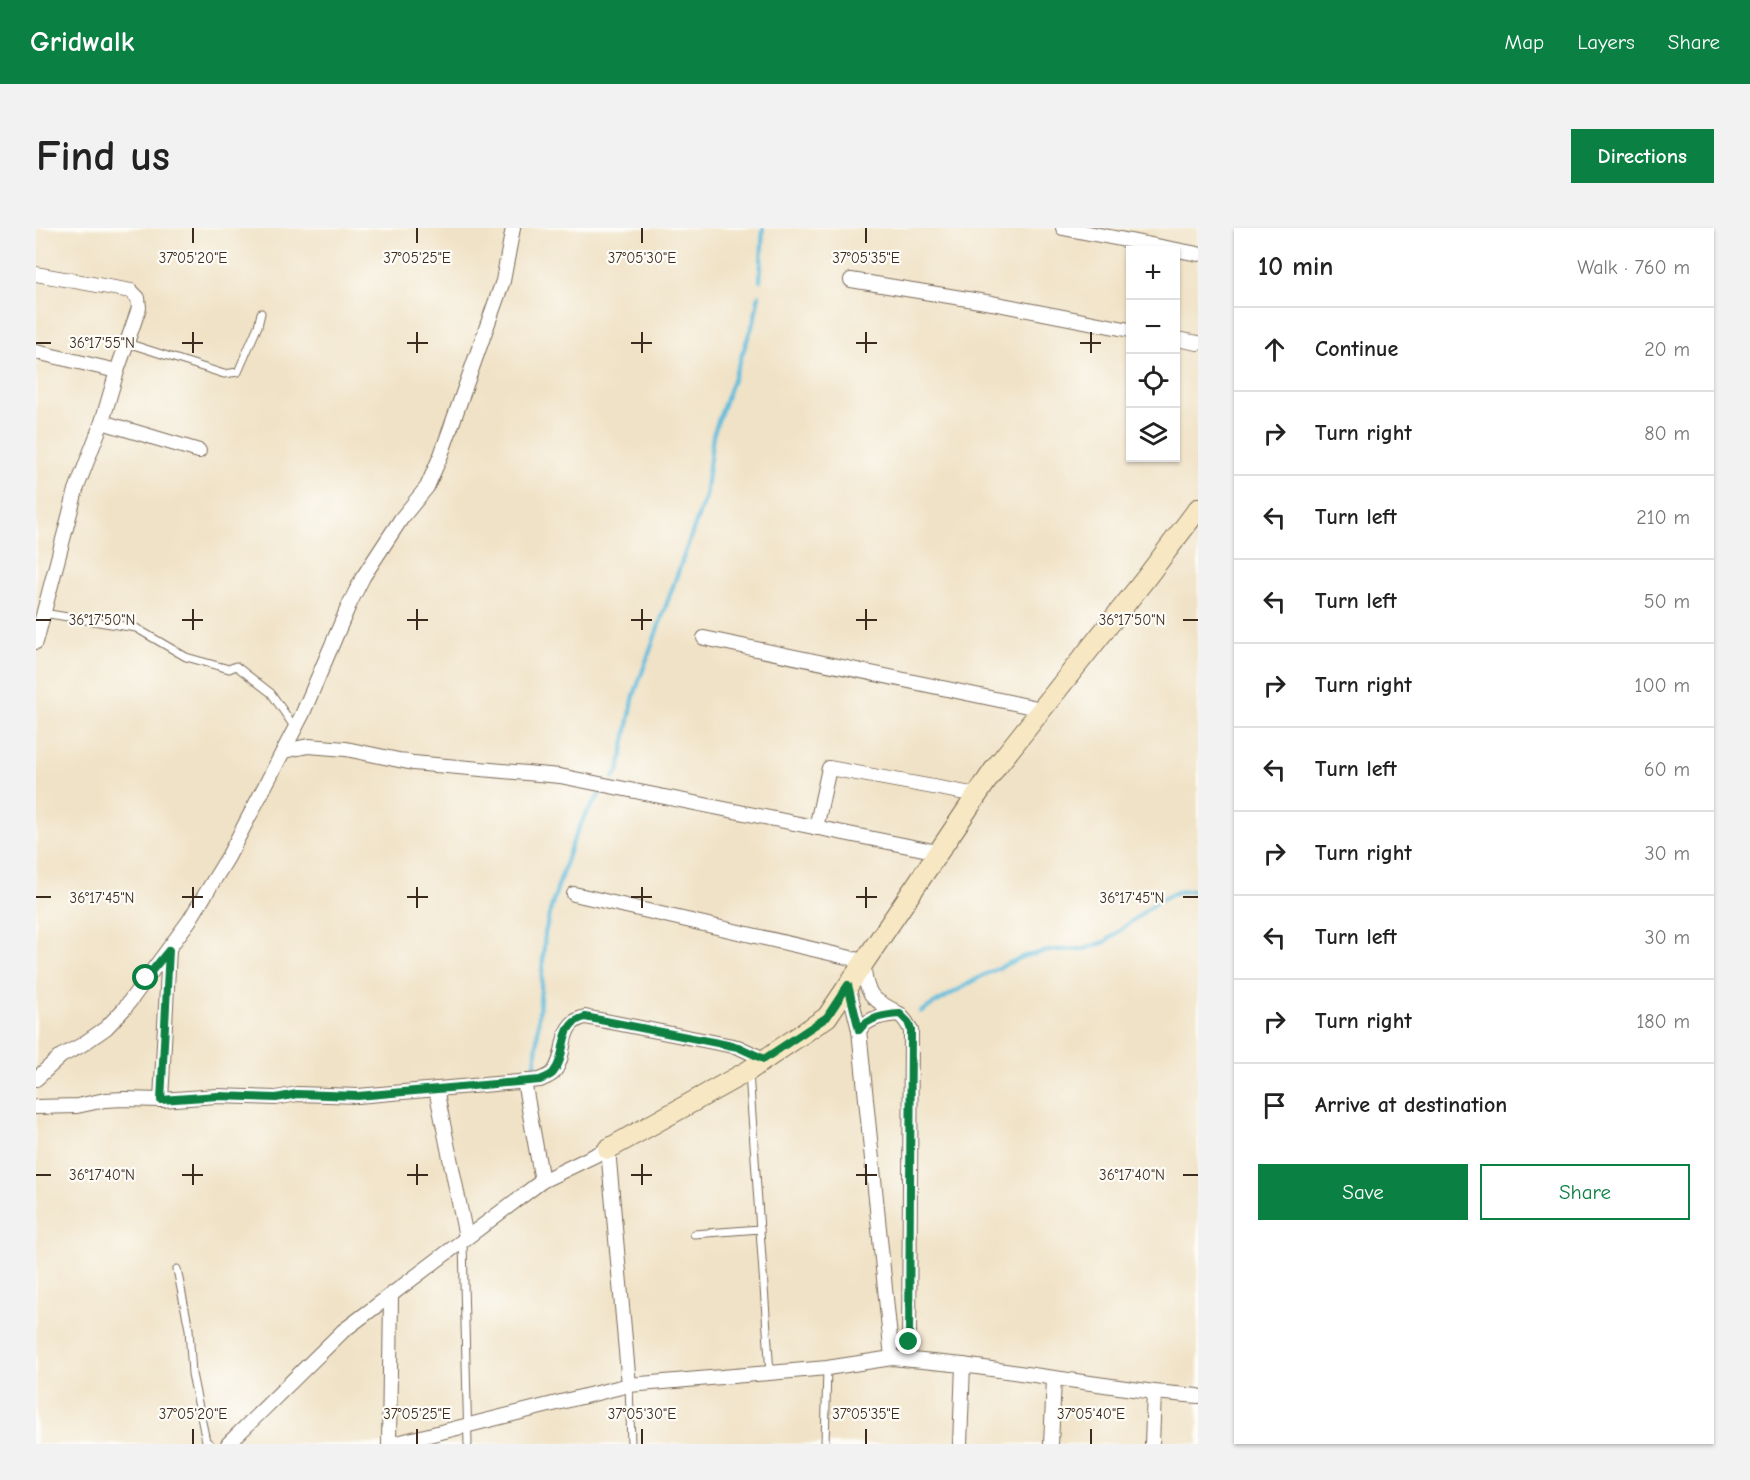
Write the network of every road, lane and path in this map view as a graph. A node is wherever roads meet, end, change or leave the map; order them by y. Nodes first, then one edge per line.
1 (513, 228) edge
2 (1063, 228) edge
3 (1198, 254) edge
4 (36, 274) edge
5 (851, 280) dead end
6 (261, 313) dead end
7 (1126, 329) edge
8 (1180, 340) edge
9 (128, 343) junction
10 (1198, 343) edge
11 (36, 352) edge
12 (117, 371) junction
13 (102, 422) junction
14 (199, 452) dead end
15 (1198, 509) edge
16 (43, 613) junction
17 (704, 638) dead end
18 (36, 642) edge
19 (1042, 710) junction
20 (295, 728) junction
21 (284, 751) junction
22 (977, 795) junction
23 (816, 828) junction
24 (938, 852) junction
25 (574, 894) dead end
26 (169, 950) junction
27 (864, 961) junction
28 (848, 985) junction
29 (900, 1014) junction
30 (859, 1030) junction
31 (756, 1065) junction
32 (36, 1079) edge
33 (524, 1082) junction
34 (436, 1089) junction
35 (161, 1100) junction
36 (36, 1107) edge
37 (608, 1149) junction
38 (542, 1181) junction
39 (760, 1229) junction
40 (694, 1234) dead end
41 (465, 1238) junction
42 (177, 1269) dead end
43 (391, 1294) junction
44 (909, 1342) dead end
45 (892, 1358) junction
46 (963, 1365) junction
47 (826, 1368) junction
48 (770, 1373) junction
49 (1054, 1379) junction
50 (629, 1385) junction
51 (1154, 1392) junction
52 (1198, 1396) edge
53 (467, 1426) junction
54 (210, 1444) edge
55 (228, 1444) edge
56 (389, 1444) edge
57 (393, 1444) edge
58 (468, 1444) edge
59 (631, 1444) edge
60 (825, 1444) edge
61 (960, 1444) edge
62 (1051, 1444) edge
63 (1152, 1444) edge

1 - 20 street
2 - 3 street
4 - 9 street
5 - 7 street
6 - 9 lane
8 - 10 street
9 - 12 street
11 - 12 street
12 - 13 street
13 - 14 street
13 - 16 street
15 - 19 street
16 - 18 street
16 - 20 lane
17 - 19 street
19 - 22 street
20 - 21 street
21 - 23 street
21 - 26 street
22 - 23 street
22 - 24 street
23 - 24 street
24 - 27 street
25 - 27 street
26 - 32 street
26 - 35 street
27 - 28 street
27 - 29 street
28 - 30 street
28 - 31 street
29 - 30 street
29 - 44 street
30 - 45 street
31 - 33 street
31 - 37 street
31 - 39 lane
33 - 34 street
33 - 38 street
34 - 35 street
34 - 41 street
35 - 36 street
37 - 38 street
37 - 50 street
38 - 41 street
39 - 40 lane
39 - 48 lane
41 - 43 street
41 - 53 lane
42 - 54 lane
43 - 55 street
43 - 56 street
45 - 46 street
45 - 47 street
46 - 49 street
46 - 61 street
47 - 48 street
47 - 60 lane
48 - 50 street
49 - 51 street
49 - 62 street
50 - 53 street
50 - 59 lane
51 - 52 street
51 - 63 street
53 - 57 street
53 - 58 lane

